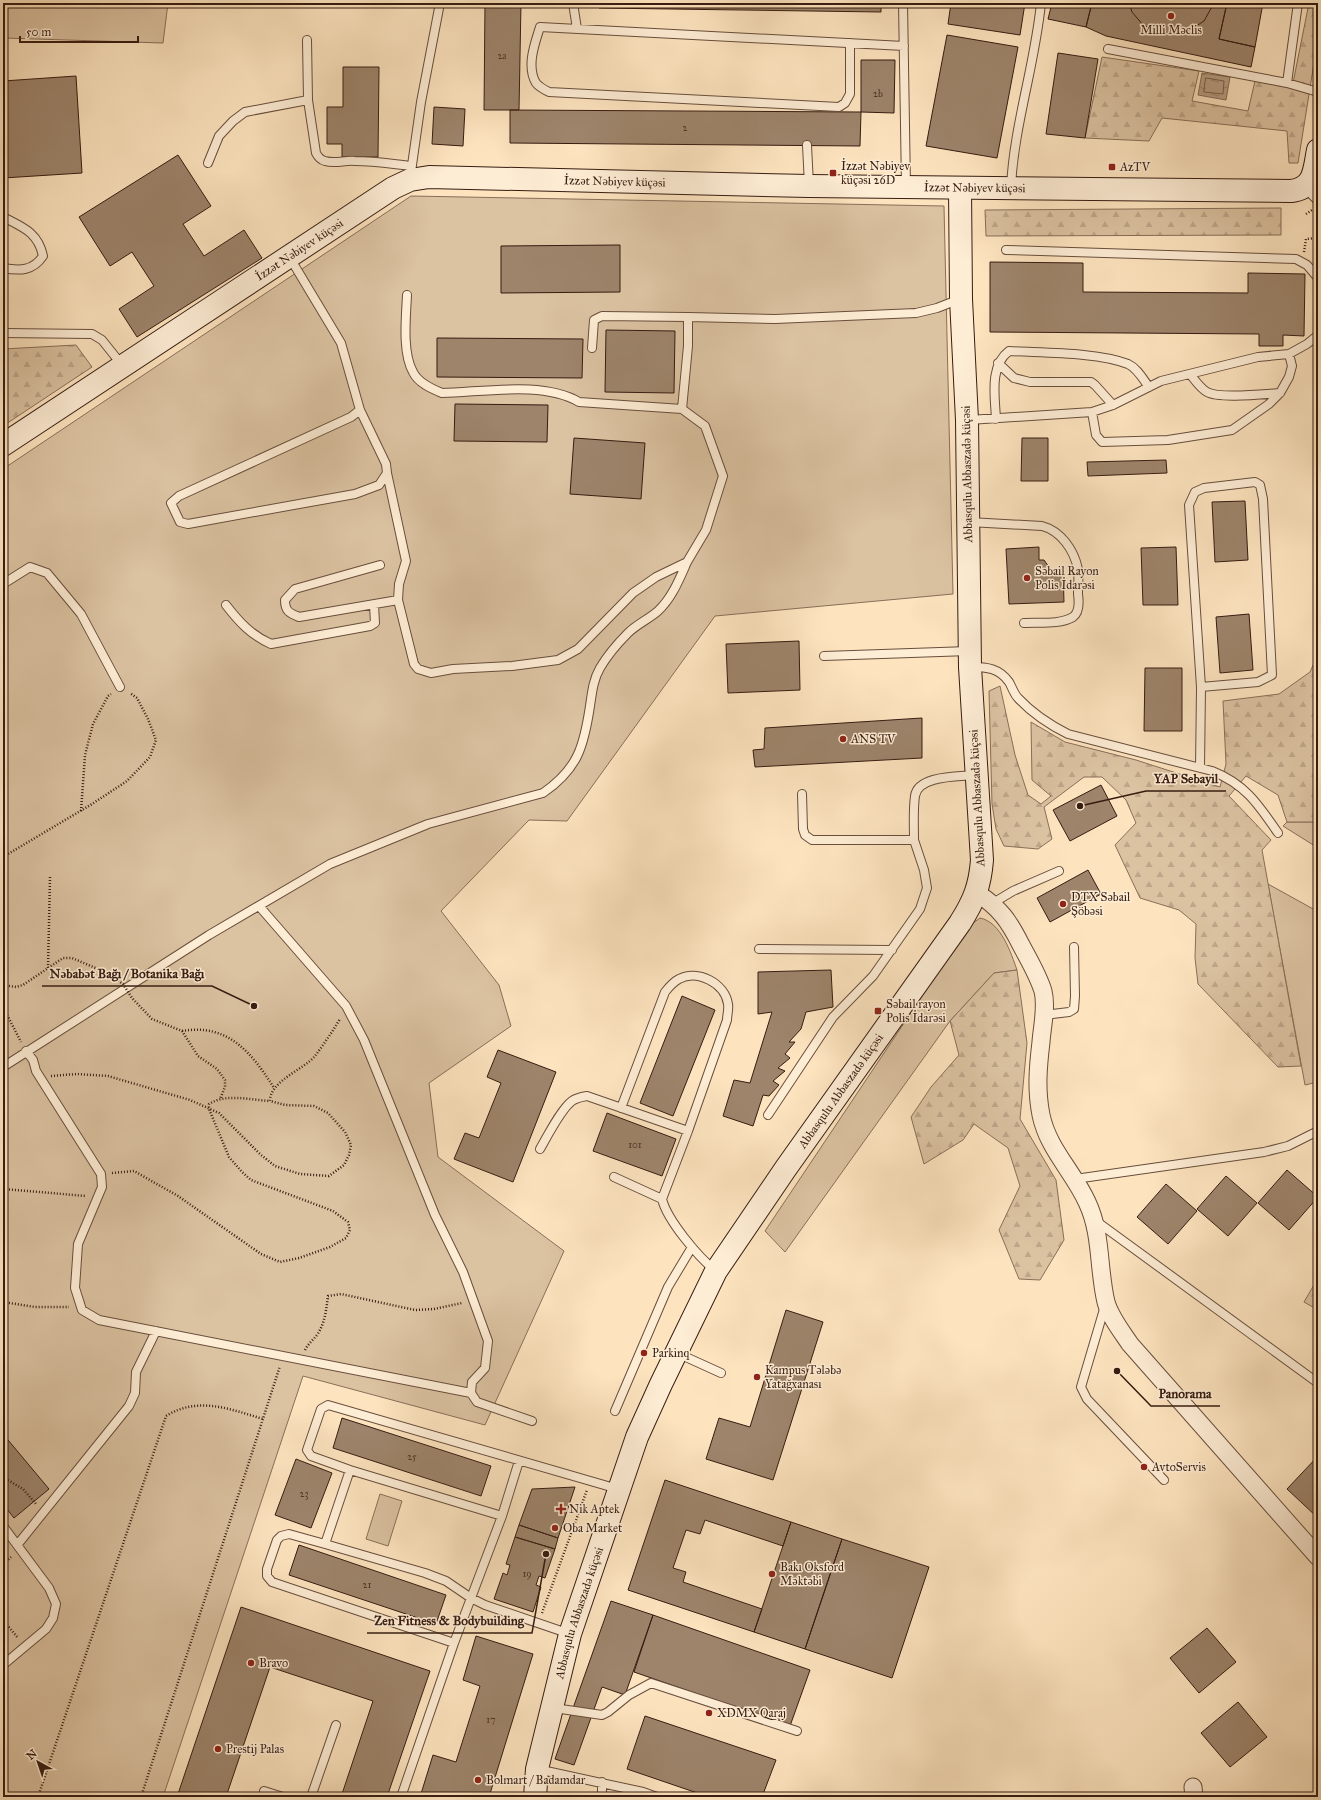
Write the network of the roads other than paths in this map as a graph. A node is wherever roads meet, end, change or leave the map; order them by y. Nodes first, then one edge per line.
1 (440, 3) edge
2 (574, 3) edge
3 (903, 3) edge
4 (1042, 3) edge
5 (1298, 3) edge
6 (577, 30) junction
7 (307, 40) dead end
8 (850, 44) junction
9 (904, 46) junction
10 (1108, 49) dead end
11 (1287, 83) junction
12 (1318, 92) edge
13 (308, 100) junction
14 (807, 145) dead end
15 (1318, 150) edge
16 (208, 163) dead end
17 (411, 173) junction
18 (809, 186) junction
19 (906, 188) junction
20 (960, 188) junction
21 (1011, 188) junction
22 (1312, 195) edge
23 (3, 217) edge
24 (1006, 250) dead end
25 (289, 257) junction
26 (3, 268) edge
27 (1318, 278) edge
28 (407, 296) dead end
29 (961, 299) junction
30 (688, 316) junction
31 (3, 333) edge
32 (1318, 335) edge
33 (592, 348) dead end
34 (1289, 354) junction
35 (998, 363) junction
36 (123, 367) junction
37 (1190, 374) junction
38 (1149, 387) junction
39 (1280, 393) junction
40 (1113, 405) junction
41 (682, 409) junction
42 (360, 410) junction
43 (1092, 412) junction
44 (996, 419) junction
45 (967, 420) junction
46 (3, 445) edge
47 (387, 473) junction
48 (969, 522) junction
49 (687, 562) junction
50 (380, 565) dead end
51 (3, 584) edge
52 (398, 600) junction
53 (226, 605) dead end
54 (374, 605) junction
55 (1024, 623) dead end
56 (824, 656) dead end
57 (970, 659) junction
58 (120, 687) road end
59 (1201, 687) junction
60 (1200, 768) junction
61 (976, 775) junction
62 (802, 794) dead end
63 (1278, 833) dead end
64 (914, 840) junction
65 (1059, 871) dead end
66 (985, 898) junction
67 (259, 906) junction
68 (1074, 947) dead end
69 (759, 949) dead end
70 (892, 950) junction
71 (1044, 1015) junction
72 (26, 1051) junction
73 (3, 1067) edge
74 (621, 1108) junction
75 (768, 1115) dead end
76 (1318, 1131) edge
77 (688, 1132) junction
78 (540, 1148) dead end
79 (614, 1177) dead end
80 (1075, 1179) junction
81 (662, 1199) junction
82 (1094, 1220) junction
83 (692, 1247) junction
84 (716, 1271) junction
85 (1106, 1304) junction
86 (156, 1331) junction
87 (676, 1353) junction
88 (721, 1373) dead end
89 (1318, 1383) edge
90 (470, 1393) junction
91 (615, 1411) dead end
92 (532, 1421) dead end
93 (519, 1461) junction
94 (350, 1470) junction
95 (1164, 1480) dead end
96 (619, 1489) junction
97 (502, 1516) junction
98 (3, 1526) edge
99 (18, 1544) junction
100 (325, 1544) junction
101 (1318, 1557) edge
102 (471, 1598) junction
103 (570, 1634) junction
104 (454, 1643) junction
105 (3, 1665) edge
106 (551, 1708) junction
107 (336, 1725) dead end
108 (798, 1730) dead end
109 (537, 1769) junction
110 (602, 1782) junction
111 (264, 1791) dead end
112 (283, 1797) edge
113 (311, 1797) edge
114 (401, 1797) edge
115 (535, 1797) edge
116 (602, 1797) edge
117 (657, 1797) edge

1 - 17 lane
2 - 6 lane
3 - 9 lane
4 - 21 lane
5 - 11 lane
6 - 8 lane
6 - 8 lane
7 - 13 lane
8 - 9 lane
9 - 19 lane
10 - 11 lane
11 - 12 lane
13 - 16 lane
13 - 17 lane
14 - 18 lane
15 - 22 street
17 - 18 street, İzzət Nəbiyev küçəsi
17 - 25 street, İzzət Nəbiyev küçəsi
18 - 19 street, İzzət Nəbiyev küçəsi
19 - 20 street, İzzət Nəbiyev küçəsi
20 - 21 street, İzzət Nəbiyev küçəsi
20 - 29 street, Abbasqulu Abbaszadə küçəsi
21 - 22 street, İzzət Nəbiyev küçəsi
23 - 26 lane
24 - 27 lane
25 - 36 street, İzzət Nəbiyev küçəsi
25 - 42 lane
28 - 41 lane
29 - 30 lane
29 - 45 street, Abbasqulu Abbaszadə küçəsi
30 - 33 lane
30 - 41 lane
31 - 36 lane
32 - 34 lane
34 - 37 lane
34 - 39 lane
35 - 38 lane
35 - 40 lane
35 - 44 lane
36 - 46 street, İzzət Nəbiyev küçəsi
37 - 38 lane
37 - 39 lane
38 - 40 lane
39 - 43 lane
40 - 43 lane
41 - 49 lane
42 - 47 lane
42 - 47 lane
43 - 44 lane
44 - 45 lane
45 - 48 street, Abbasqulu Abbaszadə küçəsi
47 - 52 lane
48 - 55 lane
48 - 57 street, Abbasqulu Abbaszadə küçəsi
49 - 52 lane
49 - 67 lane
50 - 54 lane
51 - 58 lane
52 - 54 lane
53 - 54 lane
56 - 57 lane
57 - 60 lane
57 - 61 street, Abbasqulu Abbaszadə küçəsi
59 - 59 lane
59 - 60 lane
60 - 63 lane
61 - 64 lane
61 - 66 street, Abbasqulu Abbaszadə küçəsi
62 - 64 lane
64 - 70 lane
65 - 66 lane
66 - 71 street
66 - 84 street, Abbasqulu Abbaszadə küçəsi
67 - 72 lane
67 - 90 lane
68 - 71 lane
69 - 70 lane
70 - 75 lane
71 - 80 street
72 - 73 lane
72 - 86 lane
74 - 77 lane
74 - 77 lane
74 - 78 lane
76 - 80 lane
77 - 81 lane
79 - 81 lane
80 - 82 street
81 - 83 lane
82 - 85 street
82 - 89 lane
83 - 84 lane
83 - 91 lane
84 - 87 street, Abbasqulu Abbaszadə küçəsi
85 - 95 lane
85 - 101 street
86 - 90 lane
86 - 99 lane
87 - 88 lane
87 - 96 street, Abbasqulu Abbaszadə küçəsi
90 - 92 lane
93 - 94 lane
93 - 96 lane
93 - 97 lane
94 - 97 lane
94 - 100 lane
96 - 103 street, Abbasqulu Abbaszadə küçəsi
97 - 102 lane
98 - 99 lane
99 - 105 lane
100 - 102 lane
100 - 104 lane
102 - 103 lane
102 - 104 lane
103 - 106 street, Abbasqulu Abbaszadə küçəsi
104 - 114 lane
106 - 108 lane
106 - 109 street, Abbasqulu Abbaszadə küçəsi
107 - 113 lane
109 - 110 lane
109 - 115 street, Abbasqulu Abbaszadə küçəsi
110 - 116 lane
110 - 117 lane
111 - 112 lane

